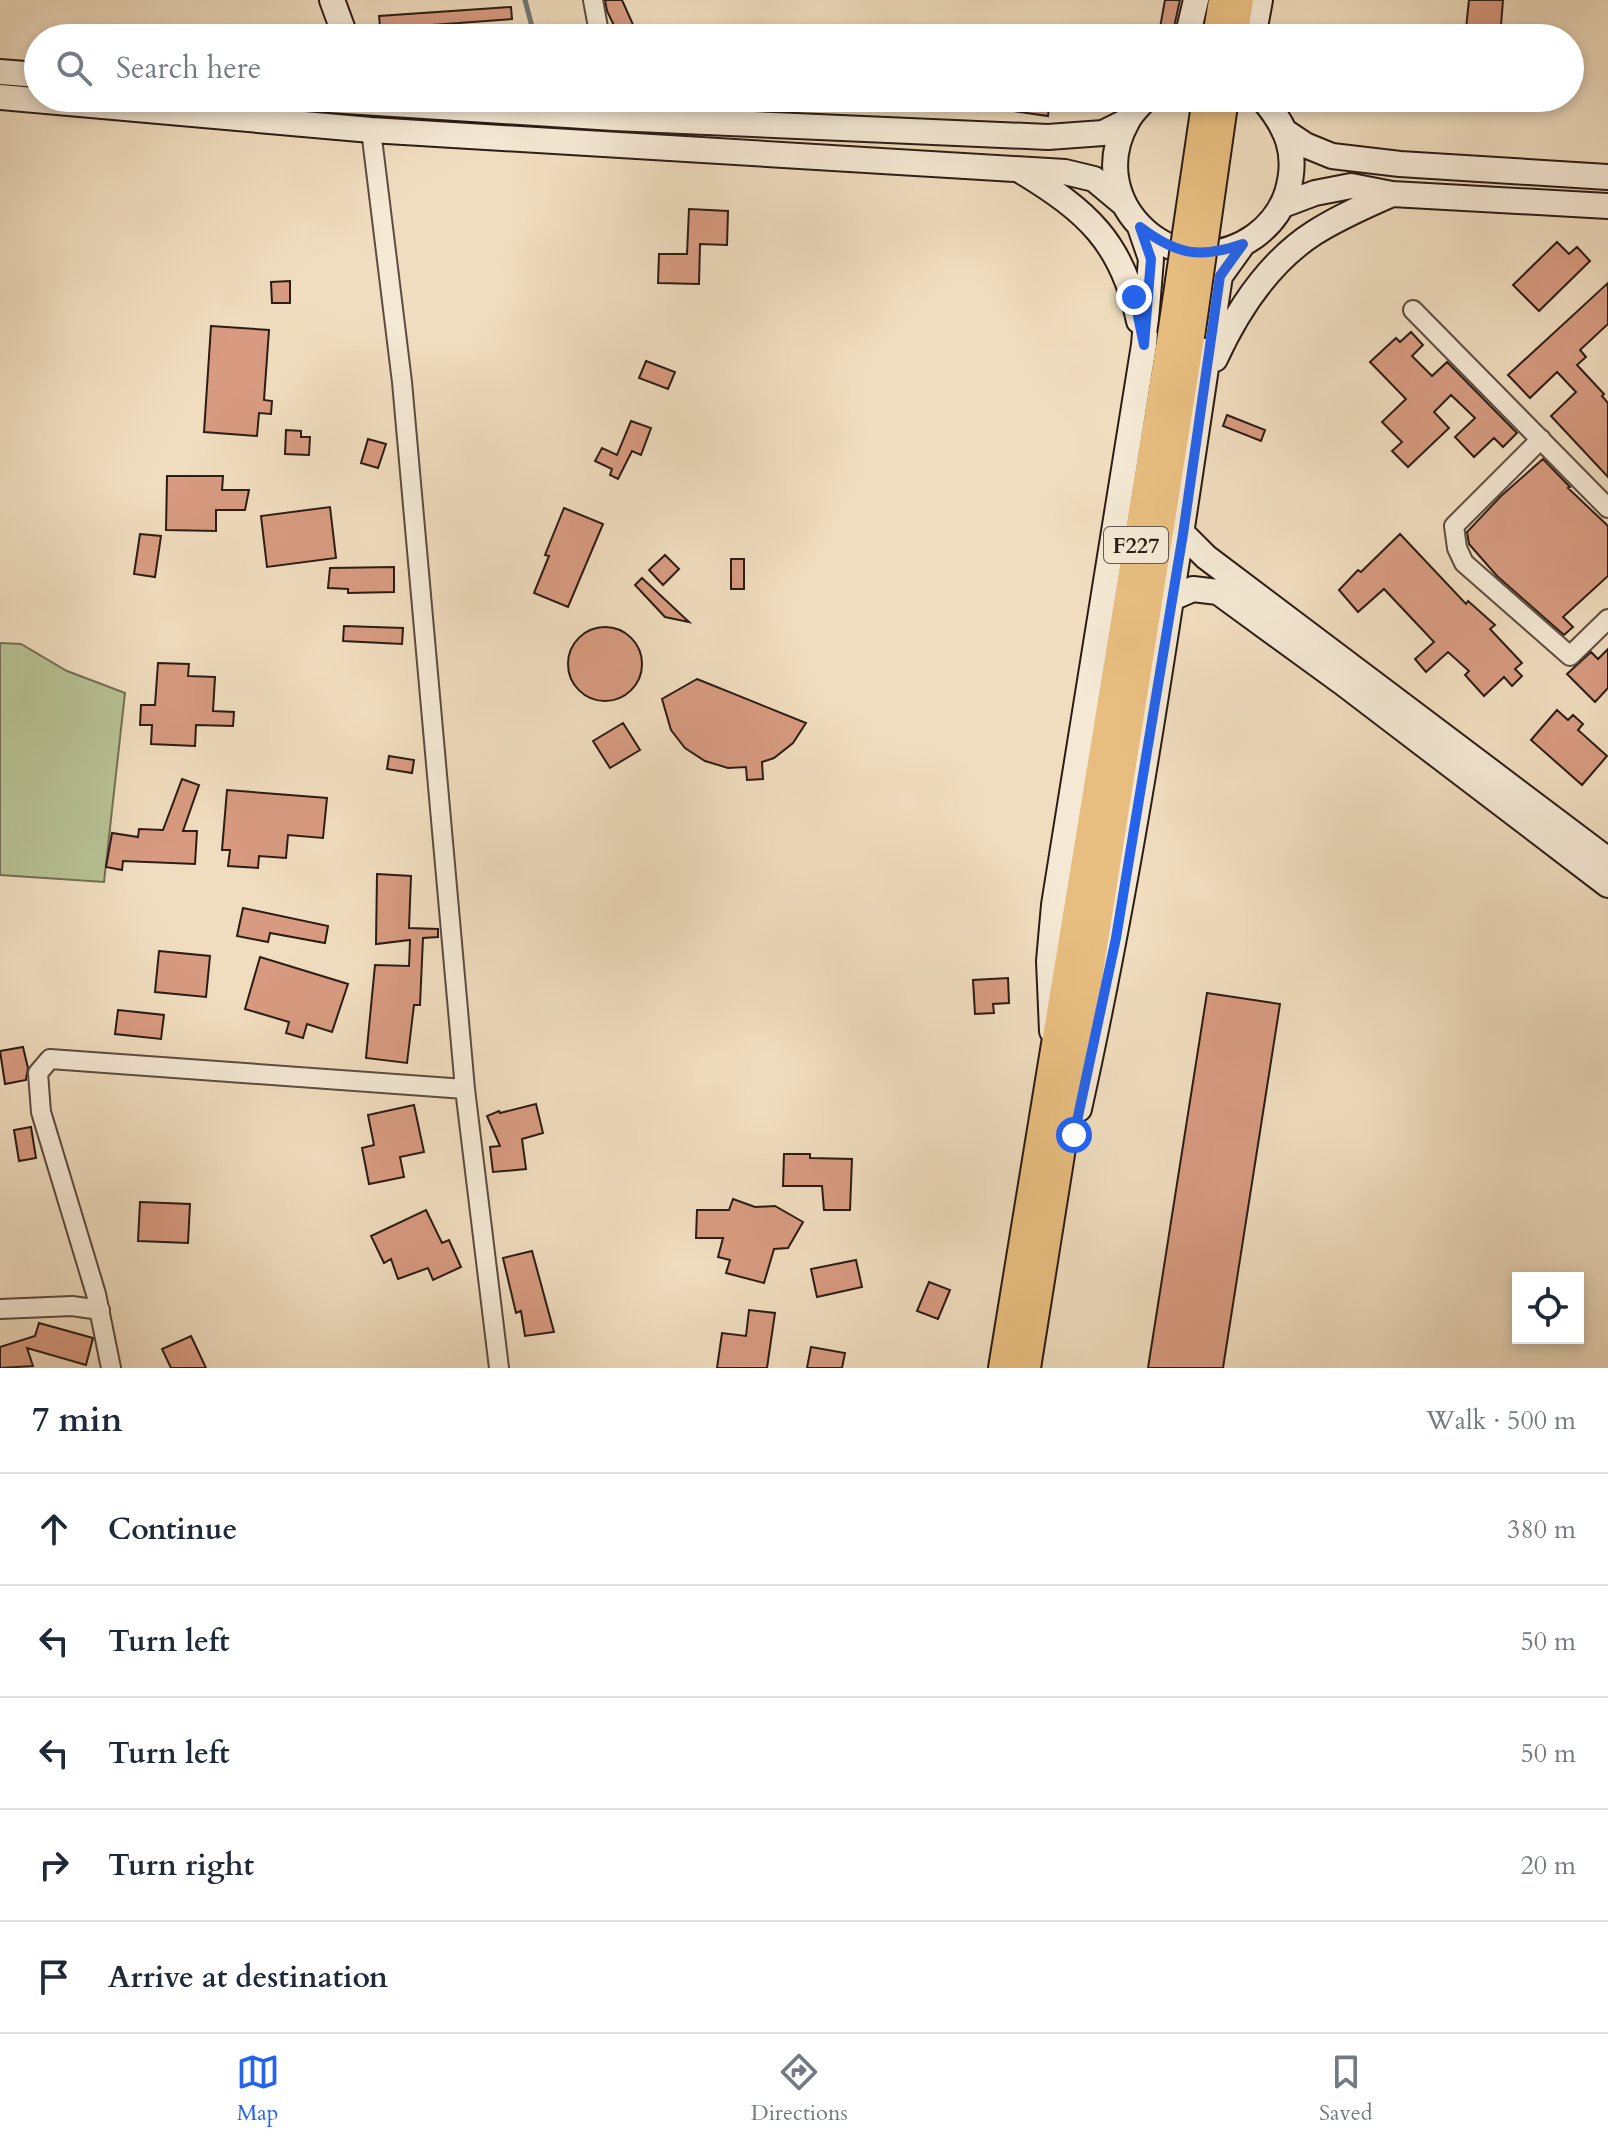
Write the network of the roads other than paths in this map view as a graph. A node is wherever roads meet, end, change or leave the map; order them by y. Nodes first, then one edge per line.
1 (332, 0) edge
2 (593, 0) edge
3 (1196, 0) edge
4 (1237, 1) edge
5 (341, 24) edge
6 (597, 24) edge
7 (1190, 24) edge
8 (1224, 24) edge
9 (1235, 24) edge
10 (1247, 24) edge
11 (0, 72) edge
12 (24, 74) edge
13 (0, 97) edge
14 (24, 99) edge
15 (169, 112) edge
16 (673, 112) edge
17 (1134, 112) edge
18 (1205, 112) edge
19 (1222, 112) edge
20 (1273, 112) edge
21 (1127, 121) junction
22 (371, 130) junction
23 (1284, 131) junction
24 (1019, 169) junction
25 (1608, 177) edge
26 (1392, 194) junction
27 (1124, 204) junction
28 (1283, 205) junction
29 (1608, 206) edge
30 (1140, 227) junction
31 (1243, 244) junction
32 (1413, 310) dead end
33 (1181, 336) junction
34 (1144, 345) junction
35 (1203, 383) junction
36 (1541, 439) junction
37 (1608, 508) edge
38 (1183, 534) junction
39 (1170, 599) junction
40 (1608, 619) edge
41 (1112, 754) junction
42 (1608, 860) edge
43 (1608, 885) edge
44 (1053, 1052) junction
45 (465, 1089) junction
46 (1058, 1168) junction
47 (0, 1309) edge
48 (100, 1310) junction
49 (111, 1368) edge
50 (499, 1368) edge
51 (1002, 1368) edge
52 (1027, 1368) edge

1 - 5 main road
2 - 6 street
3 - 7 main road
4 - 8 main road
4 - 9 main road
4 - 10 main road
11 - 12 main road
13 - 14 main road
15 - 22 main road
16 - 21 main road
17 - 21 main road
18 - 33 main road, F227, bridge
19 - 33 main road, F227, bridge
20 - 23 main road
21 - 27 main road
22 - 24 main road
22 - 45 street
23 - 25 main road
23 - 28 main road
24 - 27 main road
24 - 34 main road
26 - 28 main road
26 - 29 main road
26 - 35 main road
27 - 30 main road
28 - 31 main road
30 - 31 main road
30 - 34 main road
31 - 35 main road
32 - 36 street
33 - 41 main road, F227
34 - 44 main road
35 - 38 main road
36 - 37 street
36 - 40 street
38 - 39 main road
38 - 42 main road
39 - 43 main road
39 - 46 main road
41 - 44 main road, F227
41 - 46 main road, F227
44 - 51 main road, F227
45 - 48 street
45 - 50 street
46 - 52 main road, F227
47 - 48 street
48 - 49 street

